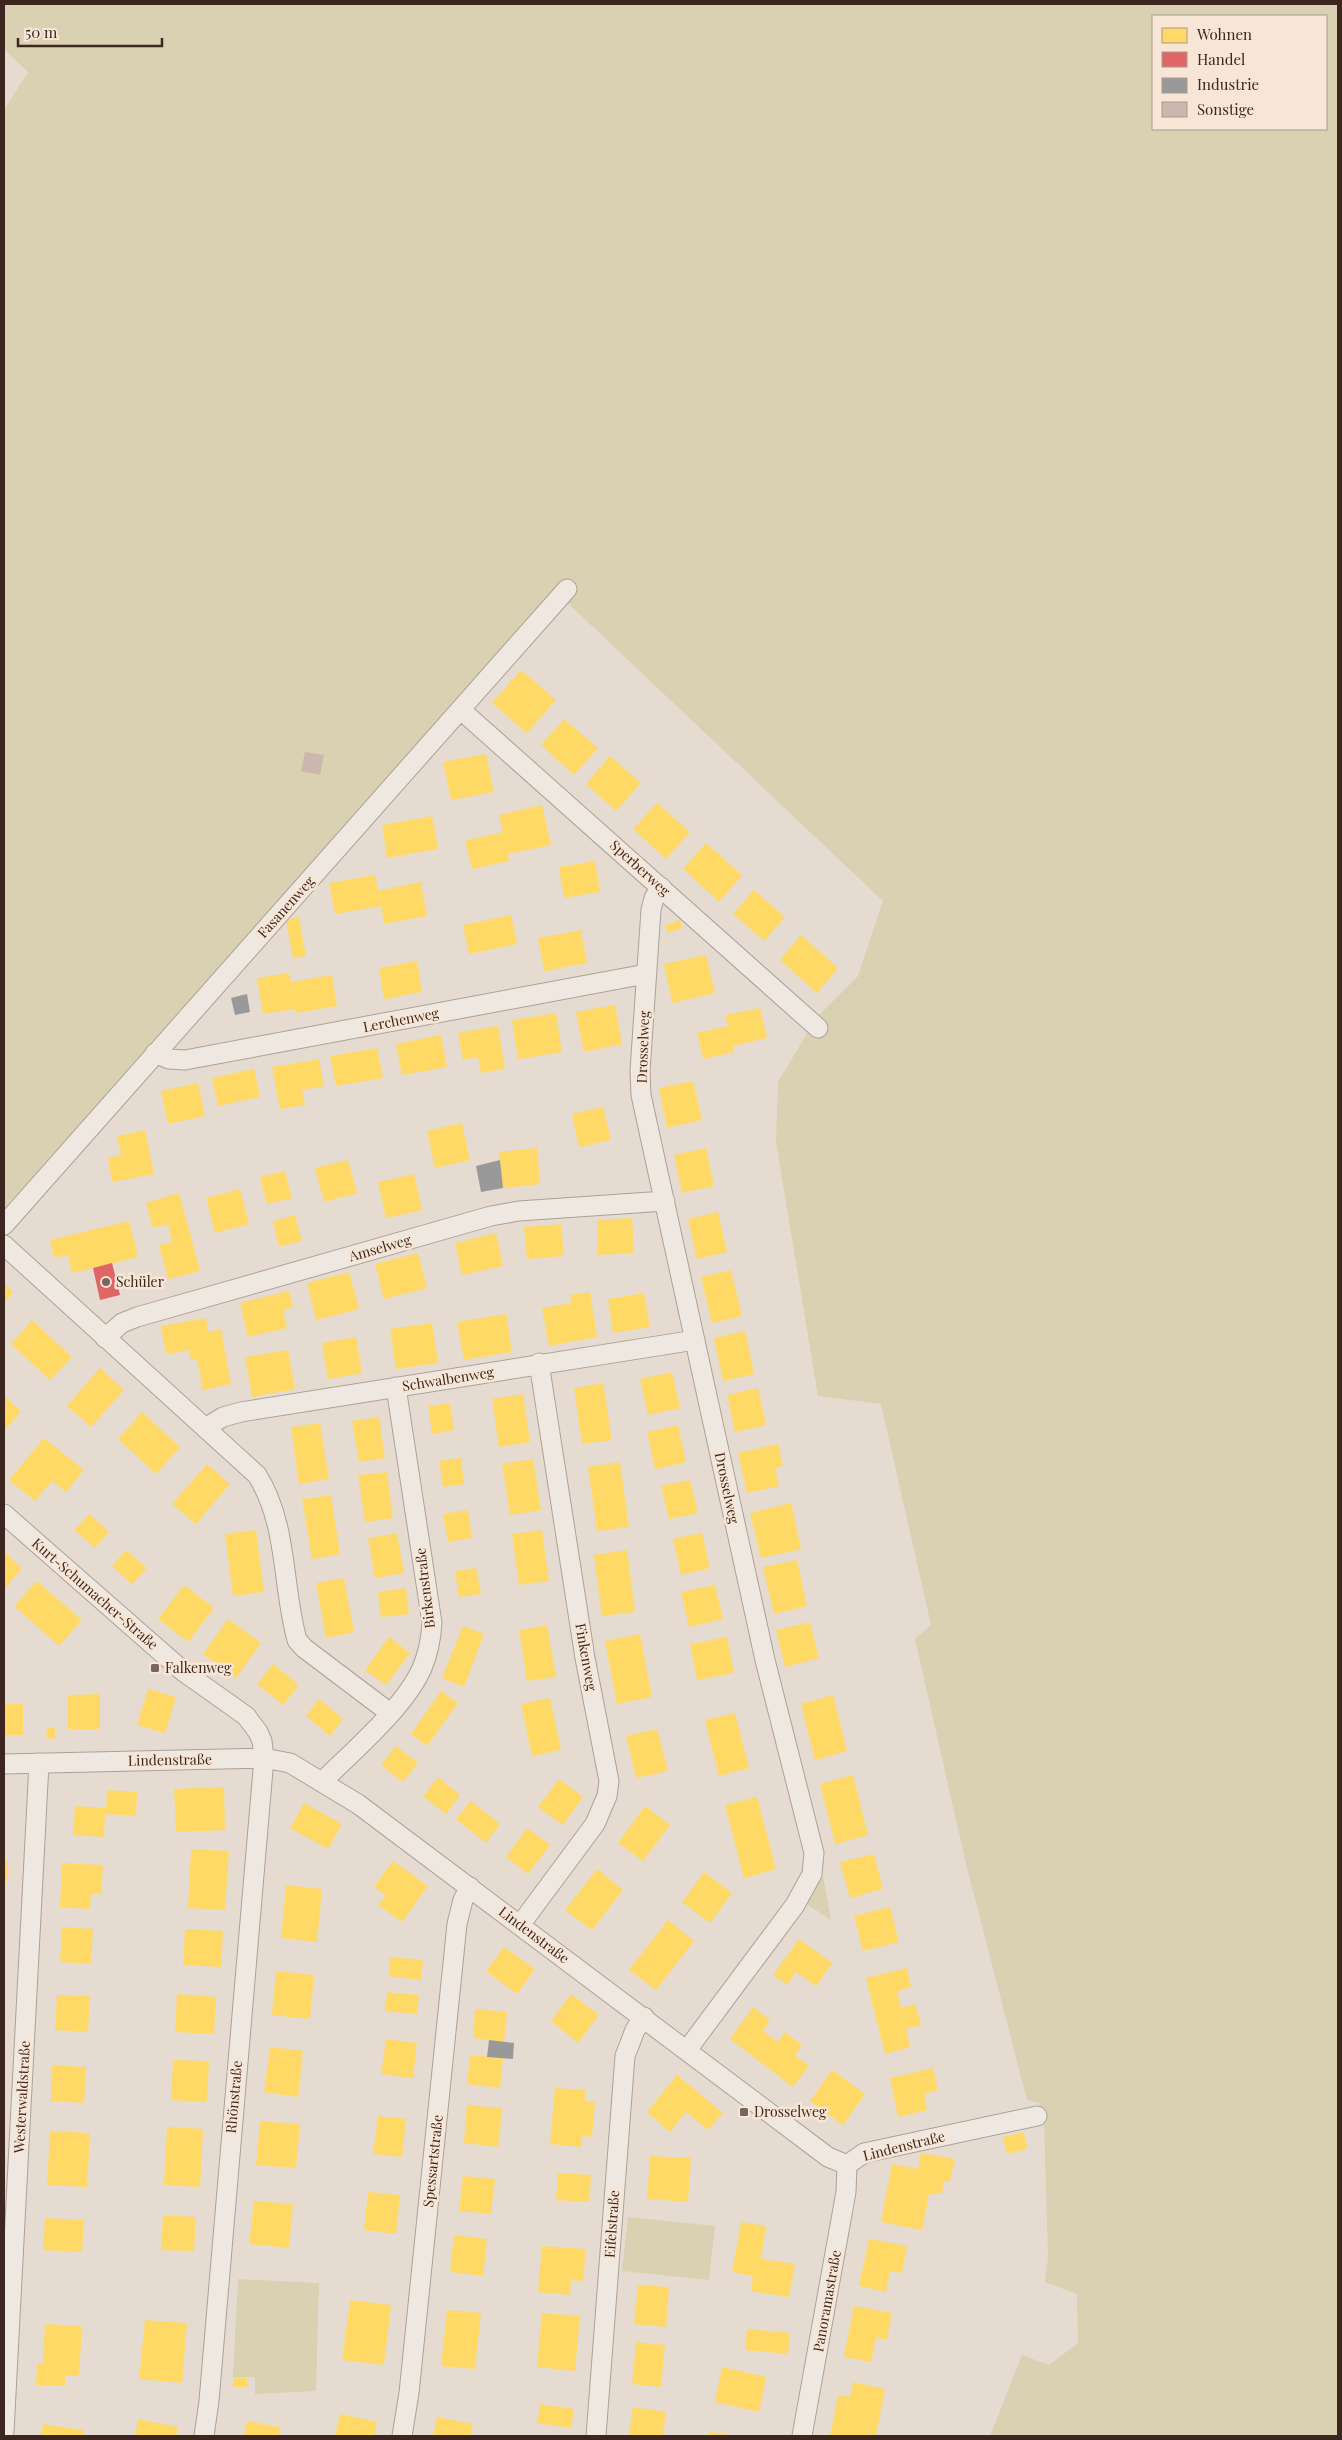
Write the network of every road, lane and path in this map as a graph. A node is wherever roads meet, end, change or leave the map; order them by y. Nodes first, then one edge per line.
1 (567, 589) dead end
2 (461, 710) junction
3 (661, 887) junction
4 (646, 974) junction
5 (818, 1028) dead end
6 (155, 1054) junction
7 (665, 1201) junction
8 (4, 1225) edge
9 (4, 1245) edge
10 (105, 1338) junction
11 (695, 1340) junction
12 (539, 1364) junction
13 (396, 1387) junction
14 (204, 1428) junction
15 (4, 1514) edge
16 (390, 1713) junction
17 (264, 1758) junction
18 (39, 1763) junction
19 (4, 1764) edge
20 (323, 1781) junction
21 (470, 1887) junction
22 (520, 1924) junction
23 (644, 2017) junction
24 (687, 2050) junction
25 (1037, 2116) dead end
26 (847, 2165) junction
27 (4, 2432) edge
28 (204, 2436) edge
29 (402, 2436) edge
30 (596, 2436) edge
31 (802, 2436) edge

1 - 2 street, Fasanenweg
2 - 3 street, Sperberweg
2 - 6 street, Fasanenweg
3 - 4 street, Drosselweg
3 - 5 street, Sperberweg
4 - 6 street, Lerchenweg
4 - 7 street, Drosselweg
6 - 8 street, Fasanenweg
7 - 10 street, Amselweg
7 - 11 street, Drosselweg
9 - 10 street
10 - 14 street
11 - 12 street, Schwalbenweg
11 - 24 street, Drosselweg
12 - 13 street, Schwalbenweg
12 - 22 street, Finkenweg
13 - 14 street, Schwalbenweg
13 - 16 street, Birkenstraße
14 - 16 street
15 - 17 street, Kurt-Schumacher-Straße
16 - 20 street, Birkenstraße
17 - 18 street, Lindenstraße
17 - 20 street, Lindenstraße
17 - 28 street, Rhönstraße
18 - 19 street, Lindenstraße
18 - 27 street, Westerwaldstraße
20 - 21 street, Lindenstraße
21 - 22 street, Lindenstraße
21 - 29 street, Spessartstraße
22 - 23 street, Lindenstraße
23 - 24 street, Lindenstraße
23 - 30 street, Eifelstraße
24 - 26 street, Lindenstraße
25 - 26 street, Lindenstraße
26 - 31 street, Panoramastraße

